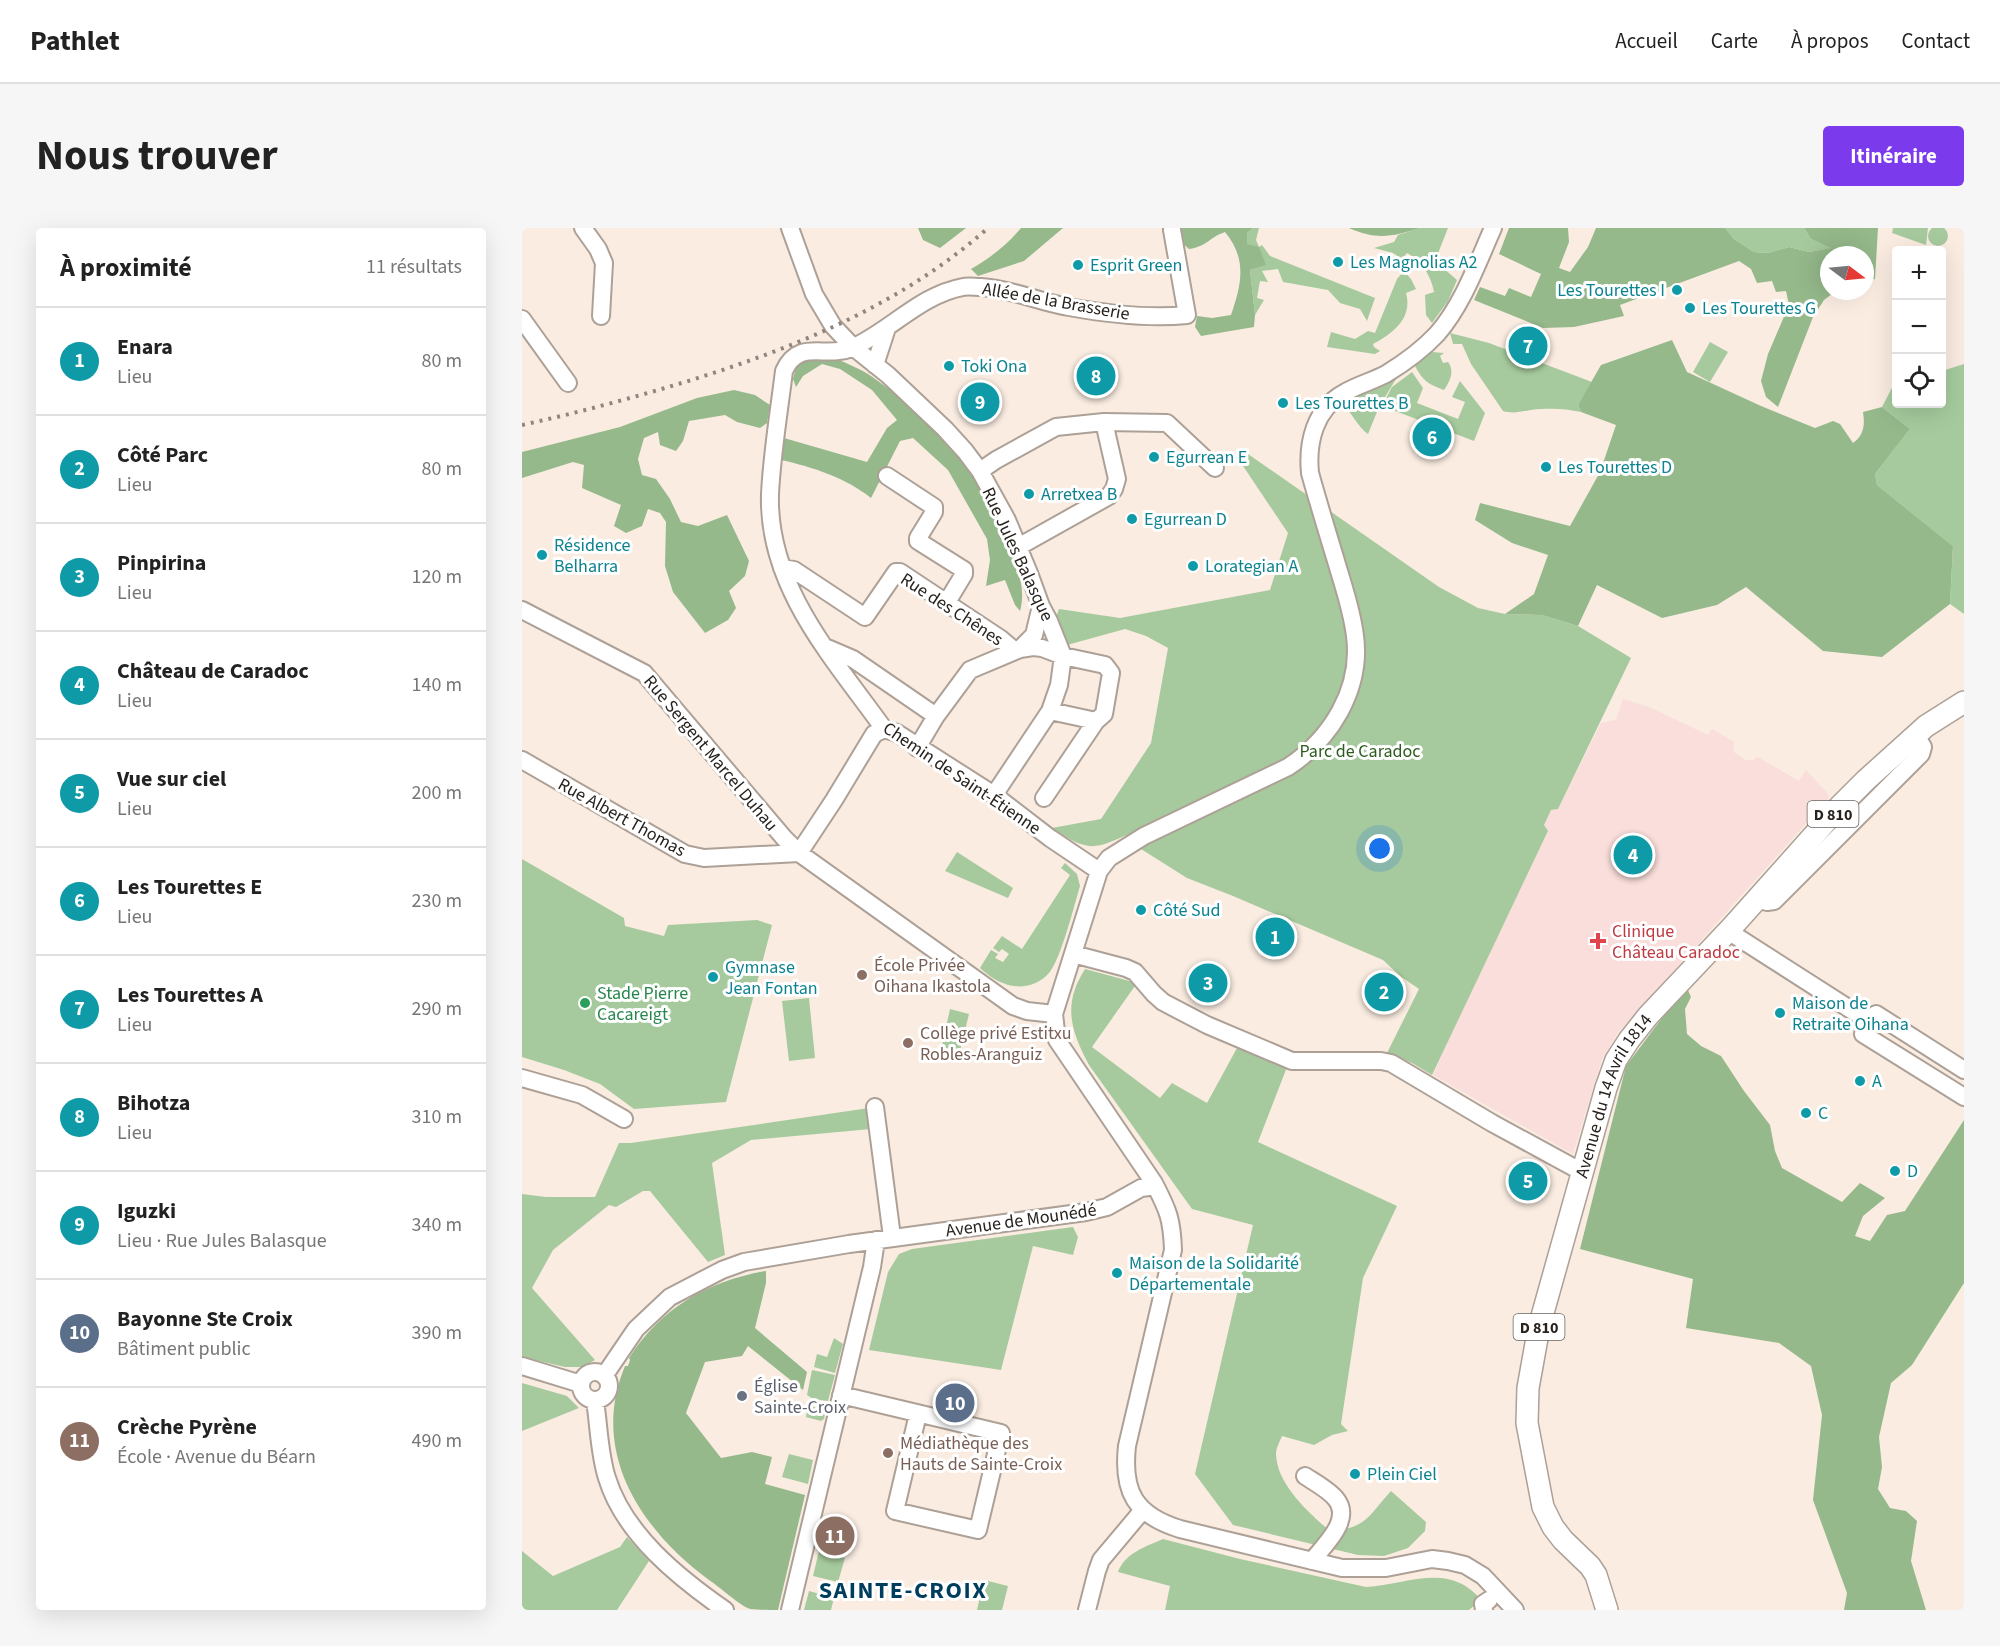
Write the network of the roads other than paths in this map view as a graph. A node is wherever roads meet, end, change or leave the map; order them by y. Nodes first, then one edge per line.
1 (584, 228) edge
2 (790, 228) edge
3 (1493, 228) edge
4 (1172, 230) dead end
5 (601, 316) dead end
6 (522, 319) edge
7 (887, 328) junction
8 (853, 347) junction
9 (875, 365) junction
10 (568, 383) dead end
11 (1104, 422) junction
12 (1215, 468) dead end
13 (980, 471) junction
14 (887, 476) dead end
15 (1018, 547) junction
16 (782, 568) junction
17 (946, 602) junction
18 (1041, 606) junction
19 (522, 610) edge
20 (825, 647) junction
21 (1018, 650) junction
22 (1063, 656) junction
23 (1964, 702) edge
24 (1050, 711) junction
25 (936, 716) junction
26 (1096, 720) junction
27 (884, 729) junction
28 (917, 748) junction
29 (522, 760) edge
30 (994, 795) junction
31 (1044, 798) dead end
32 (799, 853) junction
33 (1099, 871) junction
34 (1728, 931) junction
35 (1073, 954) junction
36 (1054, 1014) junction
37 (1870, 1022) junction
38 (1964, 1070) edge
39 (522, 1078) edge
40 (1964, 1097) edge
41 (875, 1107) dead end
42 (624, 1119) dead end
43 (1582, 1172) junction
44 (1154, 1182) junction
45 (884, 1239) junction
46 (522, 1366) edge
47 (604, 1376) junction
48 (581, 1384) junction
49 (841, 1395) junction
50 (595, 1401) junction
51 (918, 1414) junction
52 (1305, 1476) dead end
53 (1143, 1510) junction
54 (1312, 1561) junction
55 (1494, 1603) edge
56 (1603, 1605) edge
57 (725, 1610) edge
58 (790, 1610) edge
59 (1087, 1610) edge
60 (1515, 1610) edge

1 - 5 street
2 - 8 street, Rue Jules Balasque
3 - 33 street
4 - 7 street, Allée de la Brasserie
6 - 10 street
7 - 8 street, Allée de la Brasserie
7 - 9 street
8 - 9 street, Rue Jules Balasque
8 - 16 street, Chemin de Saint-Étienne
9 - 13 street, Rue Jules Balasque
11 - 12 street
11 - 13 street
11 - 15 street
13 - 15 street, Rue Jules Balasque
14 - 17 street
15 - 18 street, Rue Jules Balasque
16 - 17 street, Rue des Chênes
16 - 20 street, Chemin de Saint-Étienne
17 - 21 street, Rue des Chênes
18 - 21 street
18 - 22 street, Rue Jules Balasque
19 - 32 street, Rue Sergent Marcel Duhau
20 - 25 street
20 - 27 street, Chemin de Saint-Étienne
21 - 22 street
21 - 25 street
22 - 24 street, Rue Jules Balasque
22 - 26 street
23 - 34 main road, Avenue du 14 Avril 1814 / D 810
24 - 26 street
24 - 30 street, Rue Jules Balasque
25 - 28 street
26 - 31 street
27 - 28 street, Chemin de Saint-Étienne
27 - 32 street
28 - 30 street, Chemin de Saint-Étienne
29 - 32 street, Rue Albert Thomas
30 - 33 street, Chemin de Saint-Étienne
32 - 36 street, Rue Sergent Marcel Duhau
33 - 35 street
34 - 37 street
34 - 43 main road, Avenue du 14 Avril 1814 / D 810
35 - 36 street
35 - 43 street
36 - 44 street
37 - 38 street
37 - 40 street
39 - 42 street
41 - 45 street
43 - 56 main road, Avenue du 14 Avril 1814 / D 810
44 - 45 street, Avenue de Mounédé
44 - 53 street
45 - 47 street, Avenue de Mounédé
45 - 49 street
46 - 48 street
47 - 48 street
47 - 50 street
48 - 50 street
49 - 51 street
49 - 58 street
50 - 57 street
51 - 51 street
52 - 54 street
53 - 54 street
53 - 59 street
54 - 55 street
55 - 60 street

